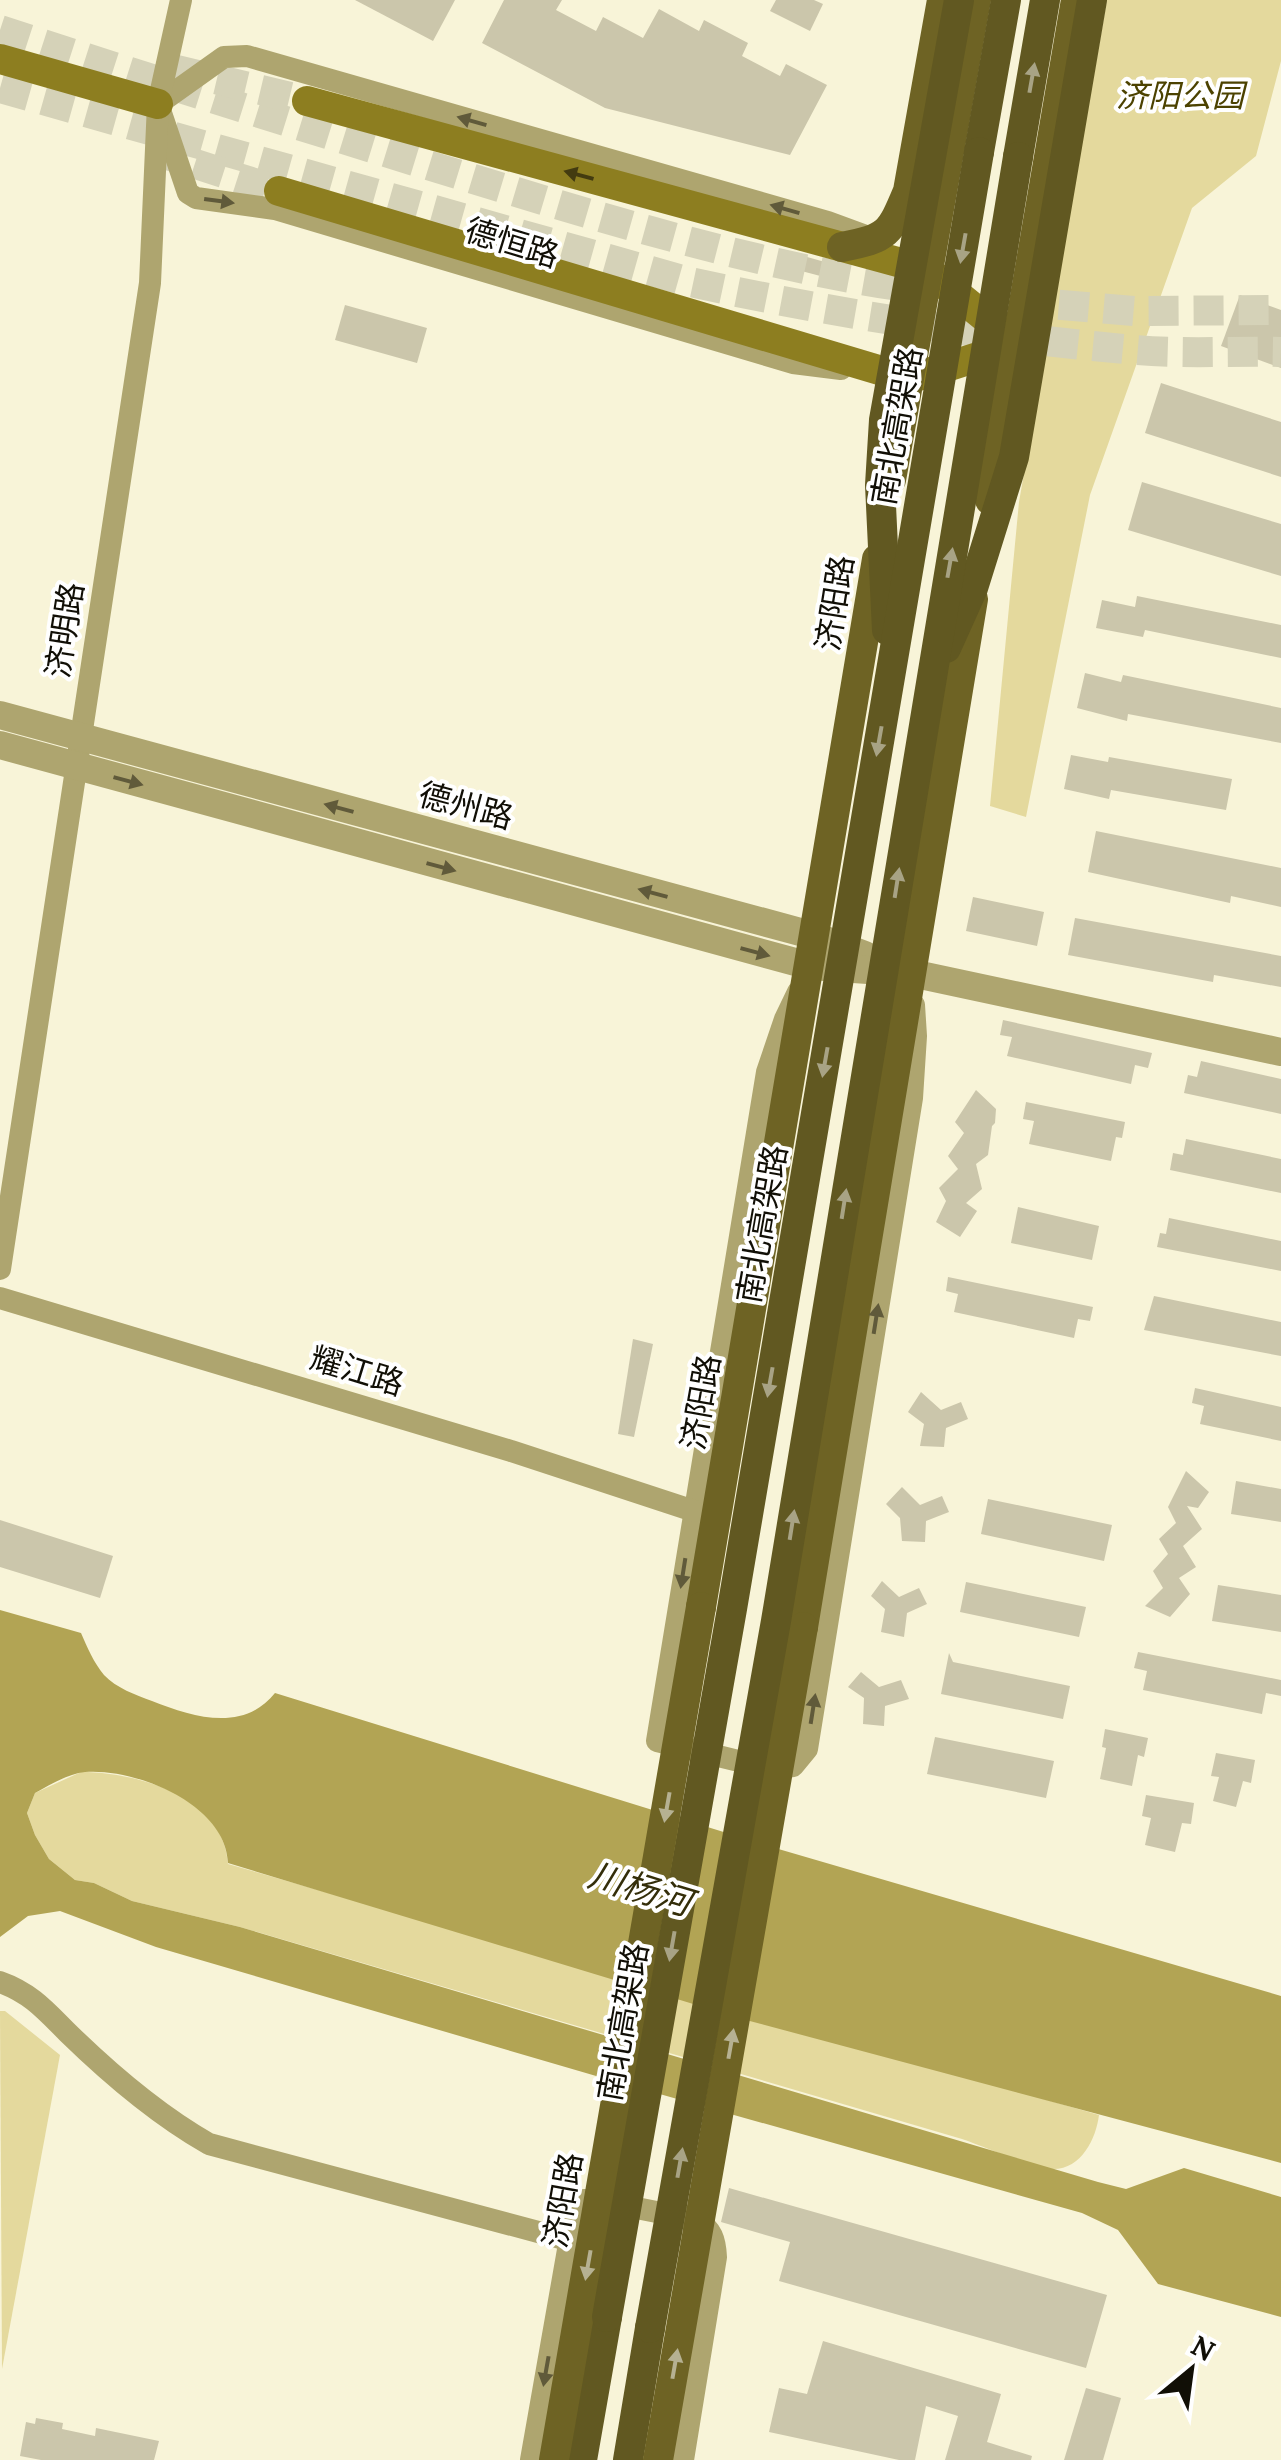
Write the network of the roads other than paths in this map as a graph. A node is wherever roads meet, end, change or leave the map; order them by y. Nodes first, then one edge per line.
1 (182, 0) edge
2 (942, 0) edge
3 (959, 0) edge
4 (976, 0) edge
5 (1006, 0) edge
6 (1045, 0) edge
7 (1076, 0) edge
8 (1092, 0) edge
9 (0, 59) edge
10 (306, 101) tunnel mouth
11 (158, 104) junction
12 (279, 190) tunnel mouth
13 (877, 240) junction
14 (842, 247) junction
15 (928, 270) junction
16 (1018, 344) junction
17 (909, 378) junction
18 (890, 676) junction
19 (930, 684) junction
20 (0, 715) edge
21 (0, 745) edge
22 (79, 753) junction
23 (815, 936) junction
24 (810, 966) junction
25 (911, 973) junction
26 (1281, 1052) edge
27 (0, 1269) edge
28 (0, 1298) edge
29 (694, 1510) junction
30 (0, 1982) edge
31 (568, 2240) junction
32 (531, 2460) edge
33 (554, 2460) edge
34 (582, 2460) edge
35 (628, 2460) edge
36 (658, 2460) edge
37 (683, 2460) edge

1 - 11 street, 济明路
2 - 13 main road
3 - 18 highway, bridge
4 - 15 main road, 济阳路
5 -> 18 highway, 南北高架路, bridge
19 -> 6 highway, bridge
7 - 16 main road
8 - 19 highway, bridge
9 - 11 main road
14 -> 10 main road
13 -> 11 street
11 -> 17 street, 德恒路
11 - 22 street, 济明路
12 - 17 main road
13 - 14 main road
13 - 15 street
14 - 15 main road
15 - 16 main road
15 - 17 main road, 济阳路
16 - 17 main road
16 - 25 main road
17 - 23 main road, 济阳路
18 -> 34 highway, 南北高架路, bridge
35 -> 19 highway, bridge
20 - 22 street, 德州路
21 - 22 street, 德州路
23 -> 22 street, 德州路
22 -> 24 street, 德州路
22 - 27 street, 济明路
23 - 24 main road, 济阳路
23 - 25 street, 德州路
24 - 25 street, 德州路
24 - 29 street
24 -> 33 main road, 济阳路, bridge
25 - 26 street, 德州路
29 -> 25 street
36 -> 25 main road, bridge
28 - 29 street, 耀江路
30 - 31 street
31 -> 32 street
31 - 37 street

